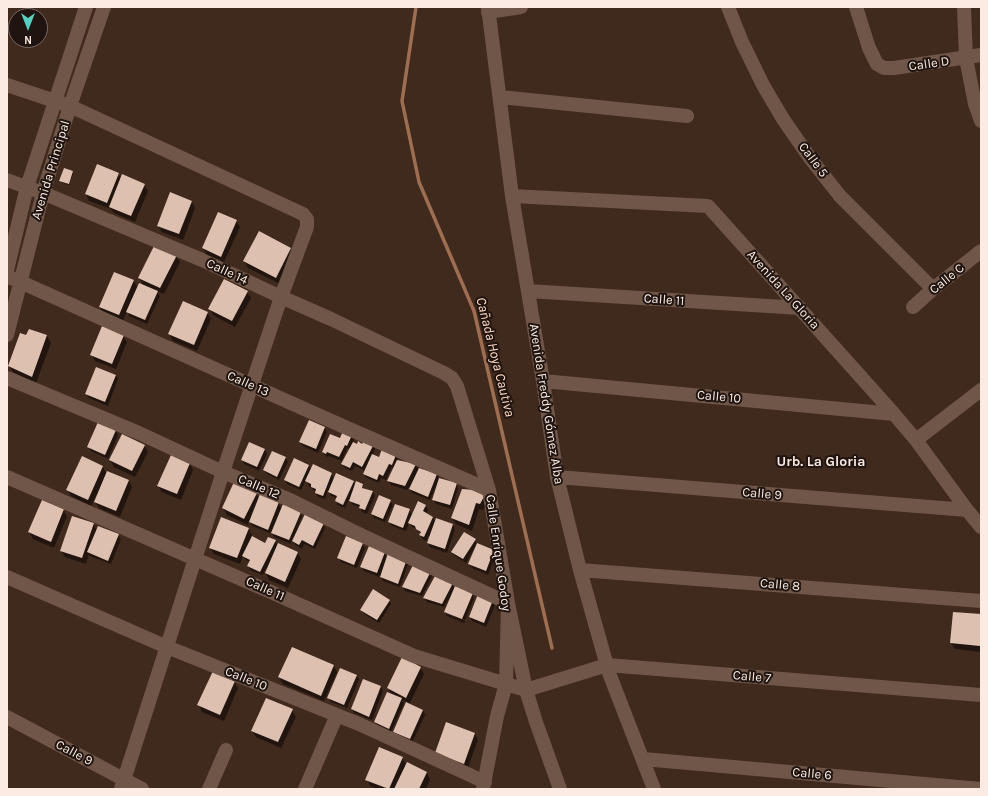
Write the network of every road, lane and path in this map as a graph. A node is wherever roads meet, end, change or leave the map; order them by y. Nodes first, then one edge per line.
1 (84, 7) edge
2 (522, 7) edge
3 (728, 7) edge
4 (856, 7) edge
5 (964, 7) edge
6 (488, 9) edge
7 (104, 10) edge
8 (981, 55) edge
9 (966, 58) junction
10 (7, 85) edge
11 (500, 97) junction
12 (55, 101) junction
13 (70, 106) junction
14 (687, 116) dead end
15 (981, 121) edge
16 (7, 180) edge
17 (28, 187) junction
18 (43, 193) junction
19 (512, 196) junction
20 (981, 251) edge
21 (7, 270) edge
22 (7, 276) edge
23 (20, 282) junction
24 (932, 289) junction
25 (528, 291) junction
26 (281, 297) junction
27 (800, 308) junction
28 (913, 308) dead end
29 (7, 335) edge
30 (444, 373) joint
31 (7, 378) edge
32 (543, 381) junction
33 (252, 386) junction
34 (981, 390) edge
35 (894, 414) junction
36 (916, 440) junction
37 (223, 472) junction
38 (7, 477) edge
39 (557, 477) junction
40 (489, 490) junction
41 (967, 510) junction
42 (981, 527) edge
43 (196, 559) junction
44 (580, 570) junction
45 (7, 577) edge
46 (981, 601) edge
47 (508, 603) junction
48 (167, 647) junction
49 (608, 665) junction
50 (506, 684) junction
51 (526, 690) junction
52 (981, 696) edge
53 (337, 715) junction
54 (7, 717) edge
55 (226, 750) dead end
56 (643, 759) junction
57 (122, 785) edge
58 (484, 786) edge
59 (142, 789) edge
60 (209, 789) edge
61 (304, 789) edge
62 (560, 789) edge
63 (654, 789) edge
64 (981, 789) edge

1 - 7 street
1 - 12 street, Avenida Principal
2 - 6 street
3 - 24 street, Calle 5
4 - 9 street, Calle D
5 - 9 street
6 - 11 street, Avenida Freddy Gómez Alba
7 - 13 street, Avenida Principal
8 - 9 street, Calle D
9 - 15 street
10 - 12 street
11 - 14 street
11 - 19 street, Avenida Freddy Gómez Alba
12 - 13 street
12 - 17 street, Avenida Principal
13 - 18 street, Avenida Principal
13 - 26 street
16 - 17 street, Calle 14
17 - 18 street, Calle 14
17 - 21 street, Avenida Principal
18 - 23 street, Avenida Principal
18 - 26 street, Calle 14
19 - 25 street, Avenida Freddy Gómez Alba
19 - 27 street, Avenida La Gloria
20 - 24 street, Calle C
22 - 23 street, Calle 13
23 - 29 street, Avenida Principal
23 - 33 street, Calle 13
24 - 28 street, Calle C
25 - 27 street, Calle 11
25 - 32 street, Avenida Freddy Gómez Alba
26 - 30 street, Calle 14
26 - 33 street
27 - 35 street, Avenida La Gloria
30 - 40 street, Calle Enrique Godoy
31 - 37 street, Calle 12
32 - 35 street, Calle 10
32 - 39 street, Avenida Freddy Gómez Alba
33 - 37 street
33 - 40 street, Calle 13
34 - 36 street
35 - 36 street, Avenida La Gloria
36 - 41 street, Avenida La Gloria
37 - 43 street
37 - 47 street, Calle 12
38 - 43 street, Calle 11
39 - 41 street, Calle 9
39 - 44 street, Avenida Freddy Gómez Alba
40 - 47 street, Calle Enrique Godoy
41 - 42 street, Avenida La Gloria
43 - 48 street
43 - 50 street, Calle 11
44 - 46 street, Calle 8
44 - 49 street, Avenida Freddy Gómez Alba
45 - 48 street, Calle 10
47 - 50 street, Calle Enrique Godoy
47 - 51 street
48 - 53 street, Calle 10
48 - 57 street
49 - 51 street, Calle 7
49 - 52 street, Calle 7
49 - 56 street, Avenida Freddy Gómez Alba
50 - 51 street, Calle 11
50 - 58 street, Calle Enrique Godoy
51 - 62 street
53 - 58 street, Calle 10
53 - 61 street
54 - 57 street, Calle 9
55 - 60 street
56 - 63 street, Avenida Freddy Gómez Alba
56 - 64 street, Calle 6
57 - 59 street, Calle 9

